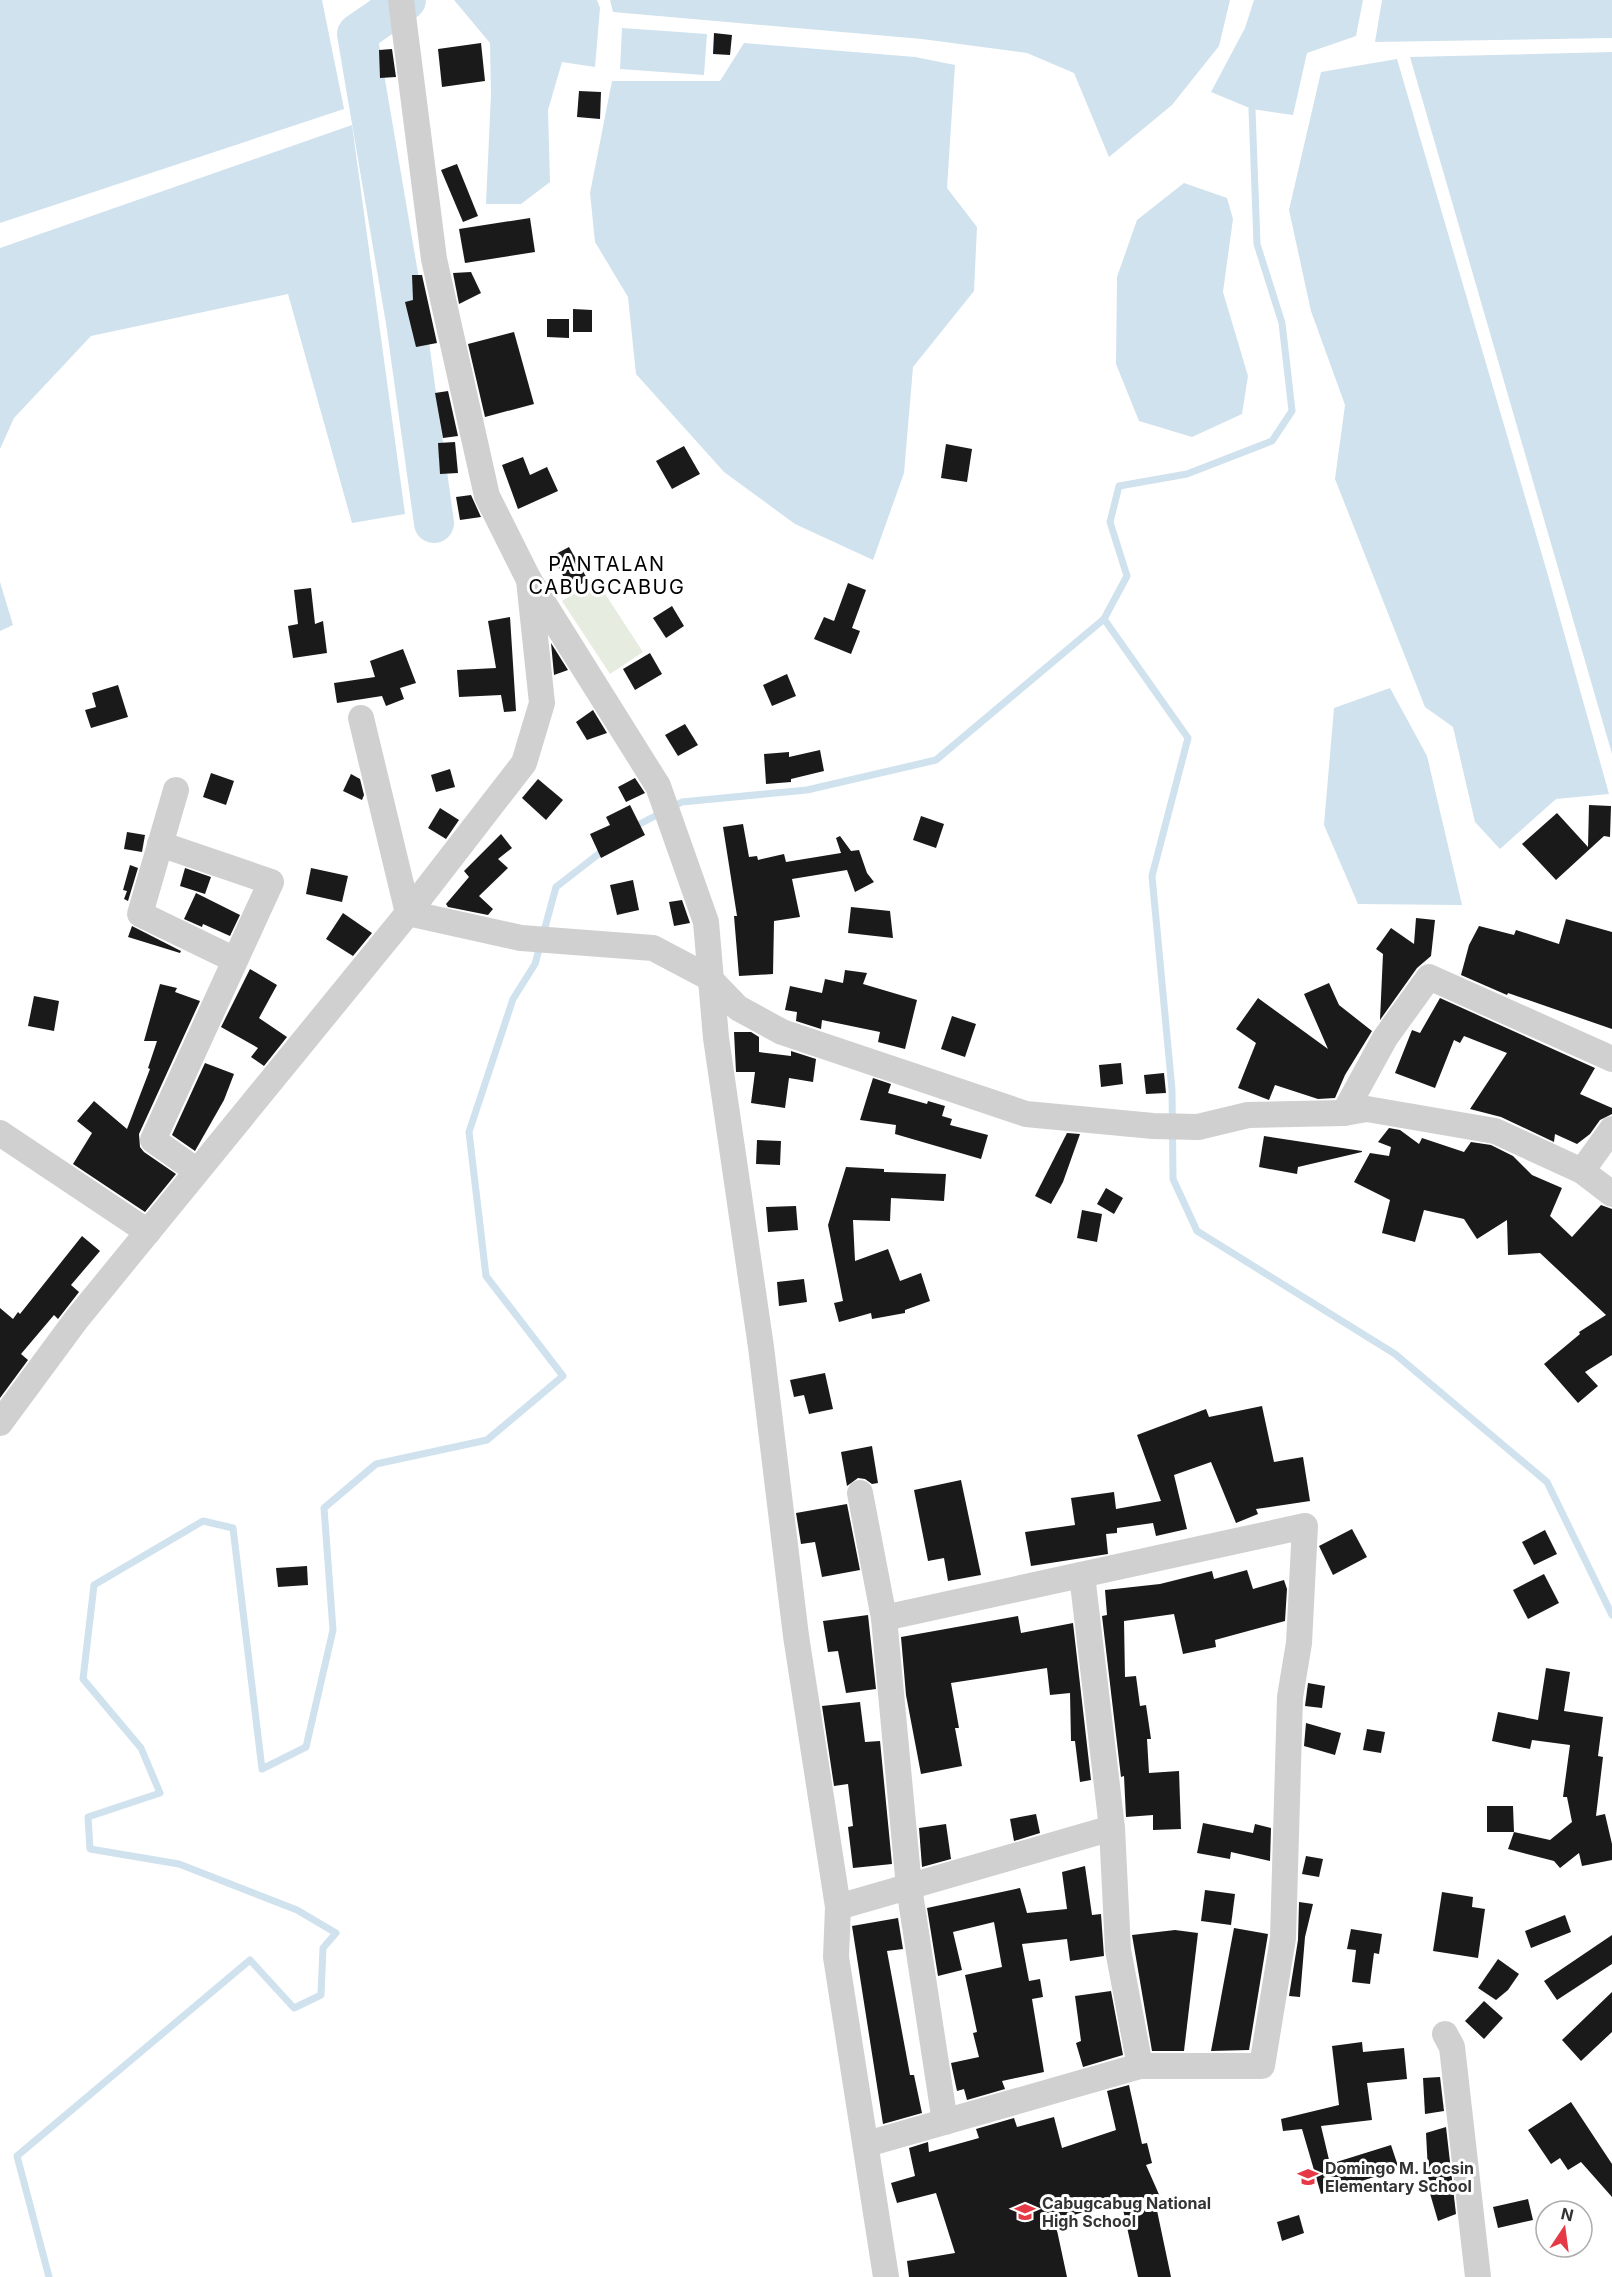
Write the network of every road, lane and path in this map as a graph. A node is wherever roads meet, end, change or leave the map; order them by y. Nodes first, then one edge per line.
1 (402, 5) edge
2 (529, 580) junction
3 (361, 718) dead end
4 (176, 790) dead end
5 (160, 844) junction
6 (408, 913) junction
7 (235, 960) junction
8 (708, 977) junction
9 (1612, 1059) edge
10 (1344, 1113) junction
11 (1612, 1129) edge
12 (0, 1133) edge
13 (197, 1171) junction
14 (1582, 1171) junction
15 (1612, 1194) edge
16 (148, 1232) junction
17 (0, 1423) edge
18 (860, 1493) dead end
19 (1082, 1575) junction
20 (884, 1618) junction
21 (1112, 1828) junction
22 (909, 1887) junction
23 (838, 1907) junction
24 (1445, 2034) dead end
25 (1140, 2066) junction
26 (945, 2122) junction
27 (867, 2144) junction
28 (886, 2277) edge
29 (1478, 2277) edge

1 - 2 street
2 - 6 street
2 - 8 street
3 - 6 street
4 - 5 street
5 - 7 street
5 - 7 street
6 - 8 street
6 - 13 street
7 - 13 street
8 - 10 street
8 - 23 street
9 - 10 street
10 - 14 street
11 - 14 street
12 - 16 street
13 - 16 street
14 - 15 street
16 - 17 street
18 - 20 street
19 - 20 street
19 - 21 street
19 - 25 street
20 - 22 street
21 - 22 street
21 - 25 street
22 - 23 street
22 - 26 street
23 - 27 street
24 - 29 street
25 - 26 street
26 - 27 street
27 - 28 street

